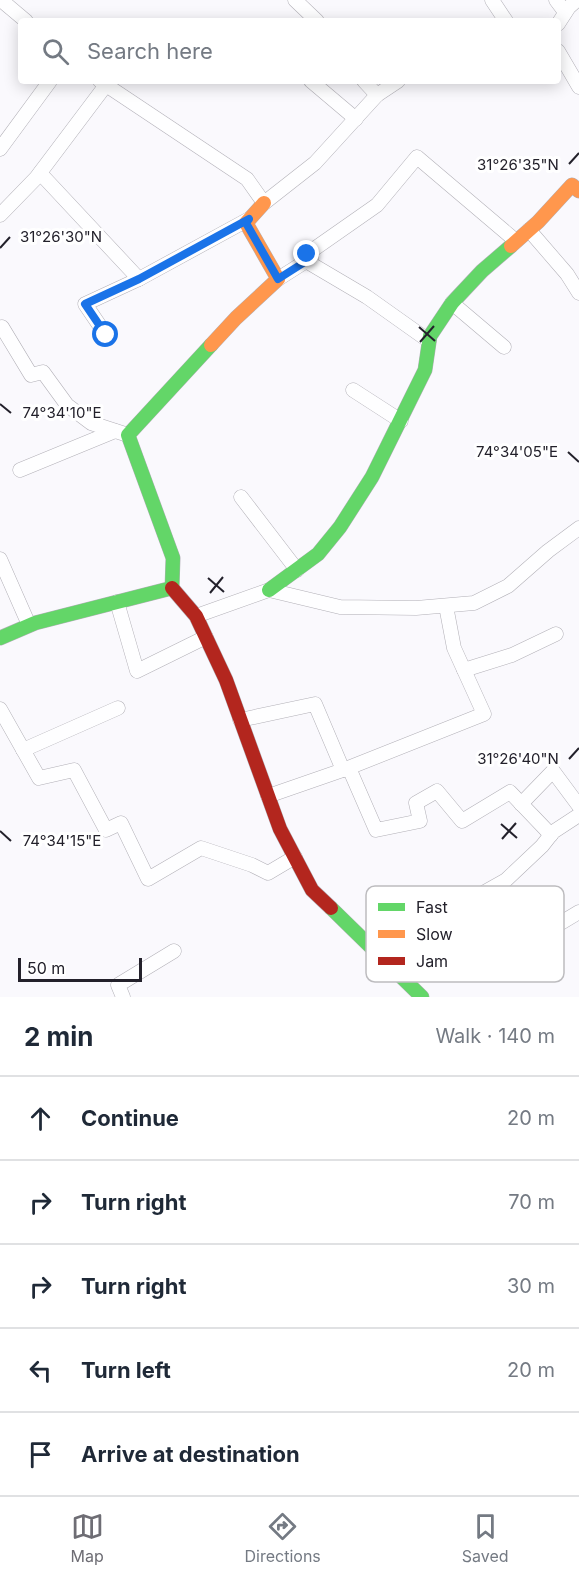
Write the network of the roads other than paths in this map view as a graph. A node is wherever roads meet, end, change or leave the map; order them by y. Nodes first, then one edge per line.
1 (1, 0) edge
2 (295, 0) edge
3 (492, 0) edge
4 (556, 0) edge
5 (577, 0) edge
6 (22, 18) edge
7 (314, 18) edge
8 (504, 18) edge
9 (562, 18) edge
10 (561, 56) edge
11 (48, 84) edge
12 (102, 84) edge
13 (104, 84) edge
14 (314, 84) edge
15 (367, 84) edge
16 (394, 84) edge
17 (579, 87) edge
18 (377, 95) junction
19 (356, 118) junction
20 (0, 149) edge
21 (40, 173) junction
22 (577, 185) edge
23 (264, 203) junction
24 (0, 215) edge
25 (249, 219) junction
26 (529, 230) junction
27 (516, 241) junction
28 (306, 261) junction
29 (139, 279) junction
30 (278, 279) junction
31 (579, 293) edge
32 (452, 303) junction
33 (1, 326) edge
34 (106, 335) dead end
35 (429, 341) junction
36 (504, 347) dead end
37 (352, 390) dead end
38 (401, 421) junction
39 (122, 433) junction
40 (20, 470) dead end
41 (241, 497) dead end
42 (579, 528) edge
43 (0, 559) edge
44 (297, 570) junction
45 (172, 588) junction
46 (269, 590) junction
47 (117, 602) junction
48 (446, 606) junction
49 (196, 616) junction
50 (28, 626) junction
51 (556, 634) dead end
52 (206, 637) junction
53 (0, 638) edge
54 (464, 670) junction
55 (118, 708) dead end
56 (0, 709) edge
57 (240, 720) junction
58 (23, 750) junction
59 (346, 769) junction
60 (267, 796) junction
61 (521, 804) junction
62 (579, 806) edge
63 (579, 815) edge
64 (551, 835) junction
65 (294, 857) junction
66 (495, 886) edge
67 (579, 912) edge
68 (564, 921) edge
69 (366, 942) edge
70 (174, 951) dead end
71 (407, 982) edge
72 (123, 997) edge
73 (422, 997) edge

1 - 6 street
2 - 7 street
3 - 8 street
4 - 9 street
5 - 9 street
10 - 17 street
11 - 20 street
12 - 21 street
13 - 23 street
14 - 19 street
15 - 18 street
16 - 18 street
18 - 19 street
19 - 23 street
21 - 24 street
21 - 29 street
22 - 26 street
23 - 25 street
25 - 29 street
25 - 30 street
26 - 27 street
26 - 31 street
27 - 28 street
27 - 32 street
28 - 30 street
28 - 35 street
29 - 34 street
30 - 39 street
32 - 35 street
32 - 36 street
33 - 39 street
35 - 38 street
37 - 38 street
38 - 44 street
39 - 40 street
39 - 45 street
41 - 44 street
42 - 48 street
43 - 50 street
44 - 46 street
45 - 47 street
45 - 49 street
46 - 48 street
46 - 49 street
47 - 50 street
47 - 52 street
48 - 54 street
49 - 52 street
50 - 53 street
51 - 54 street
52 - 57 street
54 - 59 street
55 - 58 street
56 - 58 street
57 - 59 street
57 - 60 street
58 - 65 street
59 - 60 street
59 - 61 street
60 - 65 street
61 - 62 street
61 - 64 street
63 - 64 street
64 - 66 street
65 - 69 street
67 - 68 street
70 - 72 street
71 - 73 street

